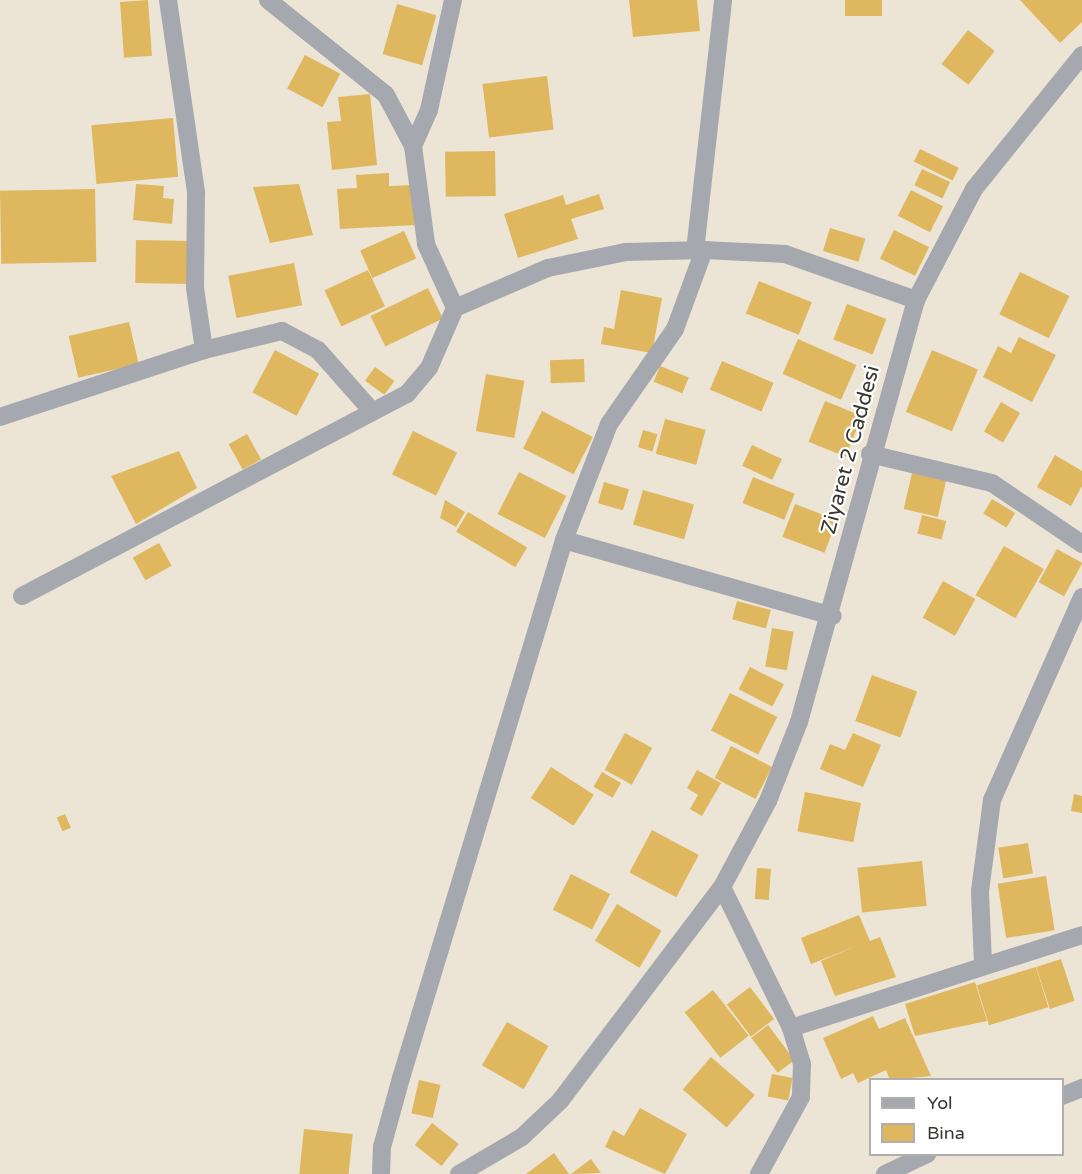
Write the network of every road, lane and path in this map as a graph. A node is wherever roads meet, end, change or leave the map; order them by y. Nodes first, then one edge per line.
1 (168, 0) edge
2 (268, 0) edge
3 (453, 0) edge
4 (723, 0) edge
5 (1082, 55) edge
6 (412, 146) junction
7 (699, 250) junction
8 (916, 300) junction
9 (455, 308) junction
10 (204, 350) junction
11 (371, 410) junction
12 (0, 417) edge
13 (870, 454) junction
14 (564, 540) junction
15 (1082, 544) edge
16 (22, 596) dead end
17 (1082, 597) edge
18 (832, 616) junction
19 (722, 887) junction
20 (1082, 935) edge
21 (983, 964) junction
22 (791, 1028) junction
23 (1082, 1088) edge
24 (1064, 1095) edge
25 (925, 1156) edge
26 (381, 1174) edge
27 (459, 1174) edge
28 (759, 1174) edge
29 (885, 1174) edge

1 - 10 street
2 - 6 street
3 - 6 street
4 - 7 street
5 - 8 street, Ziyaret 2 Caddesi
6 - 9 street
7 - 8 street
7 - 9 street
7 - 14 street
8 - 13 street, Ziyaret 2 Caddesi
9 - 11 street
10 - 11 street
10 - 12 street
11 - 16 street
13 - 15 street
13 - 18 street, Ziyaret 2 Caddesi
14 - 18 street
14 - 26 street
17 - 21 street
18 - 19 street, Ziyaret 2 Caddesi
19 - 22 street
19 - 27 street, Ziyaret 2 Caddesi
20 - 21 street
21 - 22 street
22 - 28 street
23 - 24 street
25 - 29 street

